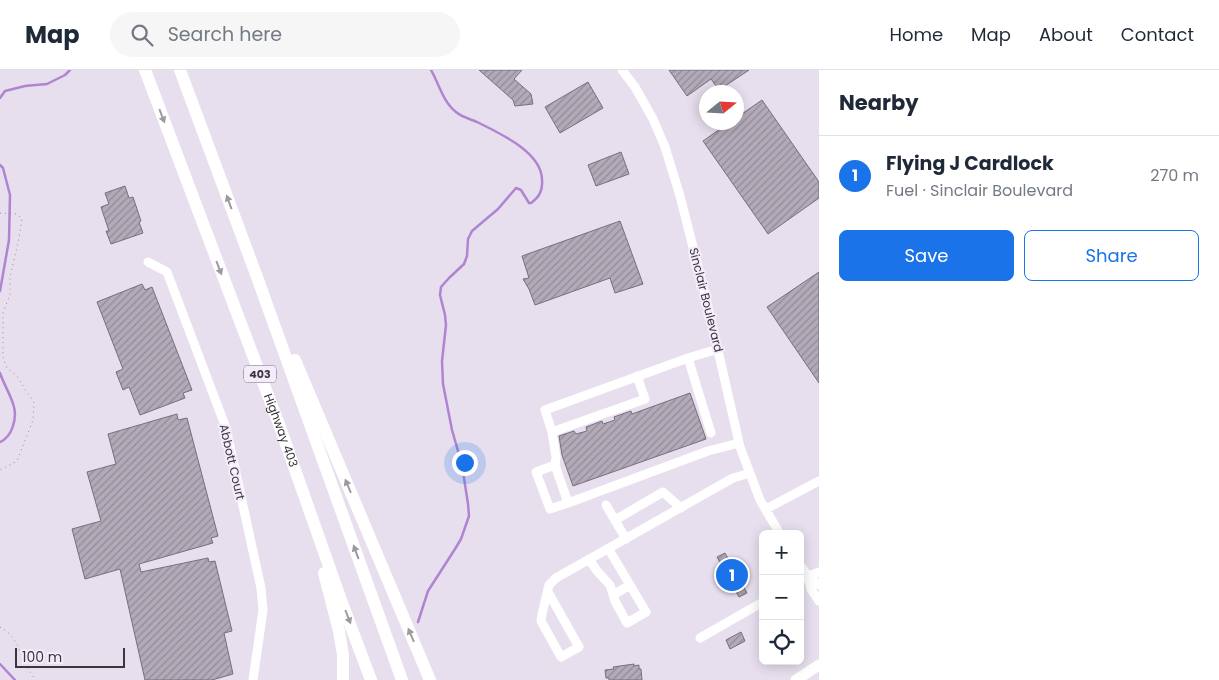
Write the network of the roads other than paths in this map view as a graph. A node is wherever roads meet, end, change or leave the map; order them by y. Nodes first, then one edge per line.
1 (145, 70) edge
2 (180, 70) edge
3 (622, 70) edge
4 (148, 262) dead end
5 (257, 277) junction
6 (718, 349) junction
7 (688, 358) junction
8 (637, 376) junction
9 (280, 427) junction
10 (552, 432) junction
11 (711, 433) dead end
12 (739, 443) junction
13 (555, 466) junction
14 (750, 473) junction
15 (819, 481) edge
16 (568, 503) junction
17 (606, 505) dead end
18 (680, 508) junction
19 (766, 509) junction
20 (615, 520) junction
21 (778, 530) edge
22 (626, 539) junction
23 (608, 548) junction
24 (589, 559) junction
25 (819, 572) edge
26 (804, 578) edge
27 (630, 585) junction
28 (819, 585) edge
29 (548, 592) junction
30 (613, 595) junction
31 (819, 601) edge
32 (759, 604) edge
33 (700, 638) dead end
34 (819, 665) edge
35 (253, 680) edge
36 (343, 680) edge
37 (371, 680) edge
38 (402, 680) edge
39 (430, 680) edge
40 (796, 680) edge

1 -> 9 highway, Highway 403 / 403
5 -> 2 highway, 403
3 - 6 street, Sinclair Boulevard
4 - 35 street, Abbott Court
38 -> 5 highway, 403
39 -> 5 highway
6 - 7 street
6 - 12 street, Sinclair Boulevard
7 - 8 street
7 - 11 street
8 - 10 street
8 - 10 street
9 - 36 highway
9 -> 37 highway, Highway 403 / 403
10 - 13 street
12 - 14 street, Sinclair Boulevard
12 - 16 street
13 - 16 street
13 - 16 street
14 - 18 street
14 - 19 street, Sinclair Boulevard
15 - 19 street
17 - 20 street
18 - 20 street
18 - 22 street
19 - 21 street, Sinclair Boulevard
20 - 22 street
22 - 23 street
23 - 24 street
23 - 27 street
24 - 29 street
24 - 30 street
25 - 26 street
26 - 28 street
26 - 31 street
27 - 30 street
27 - 30 street
29 - 29 street
32 - 33 street
34 - 40 main road

